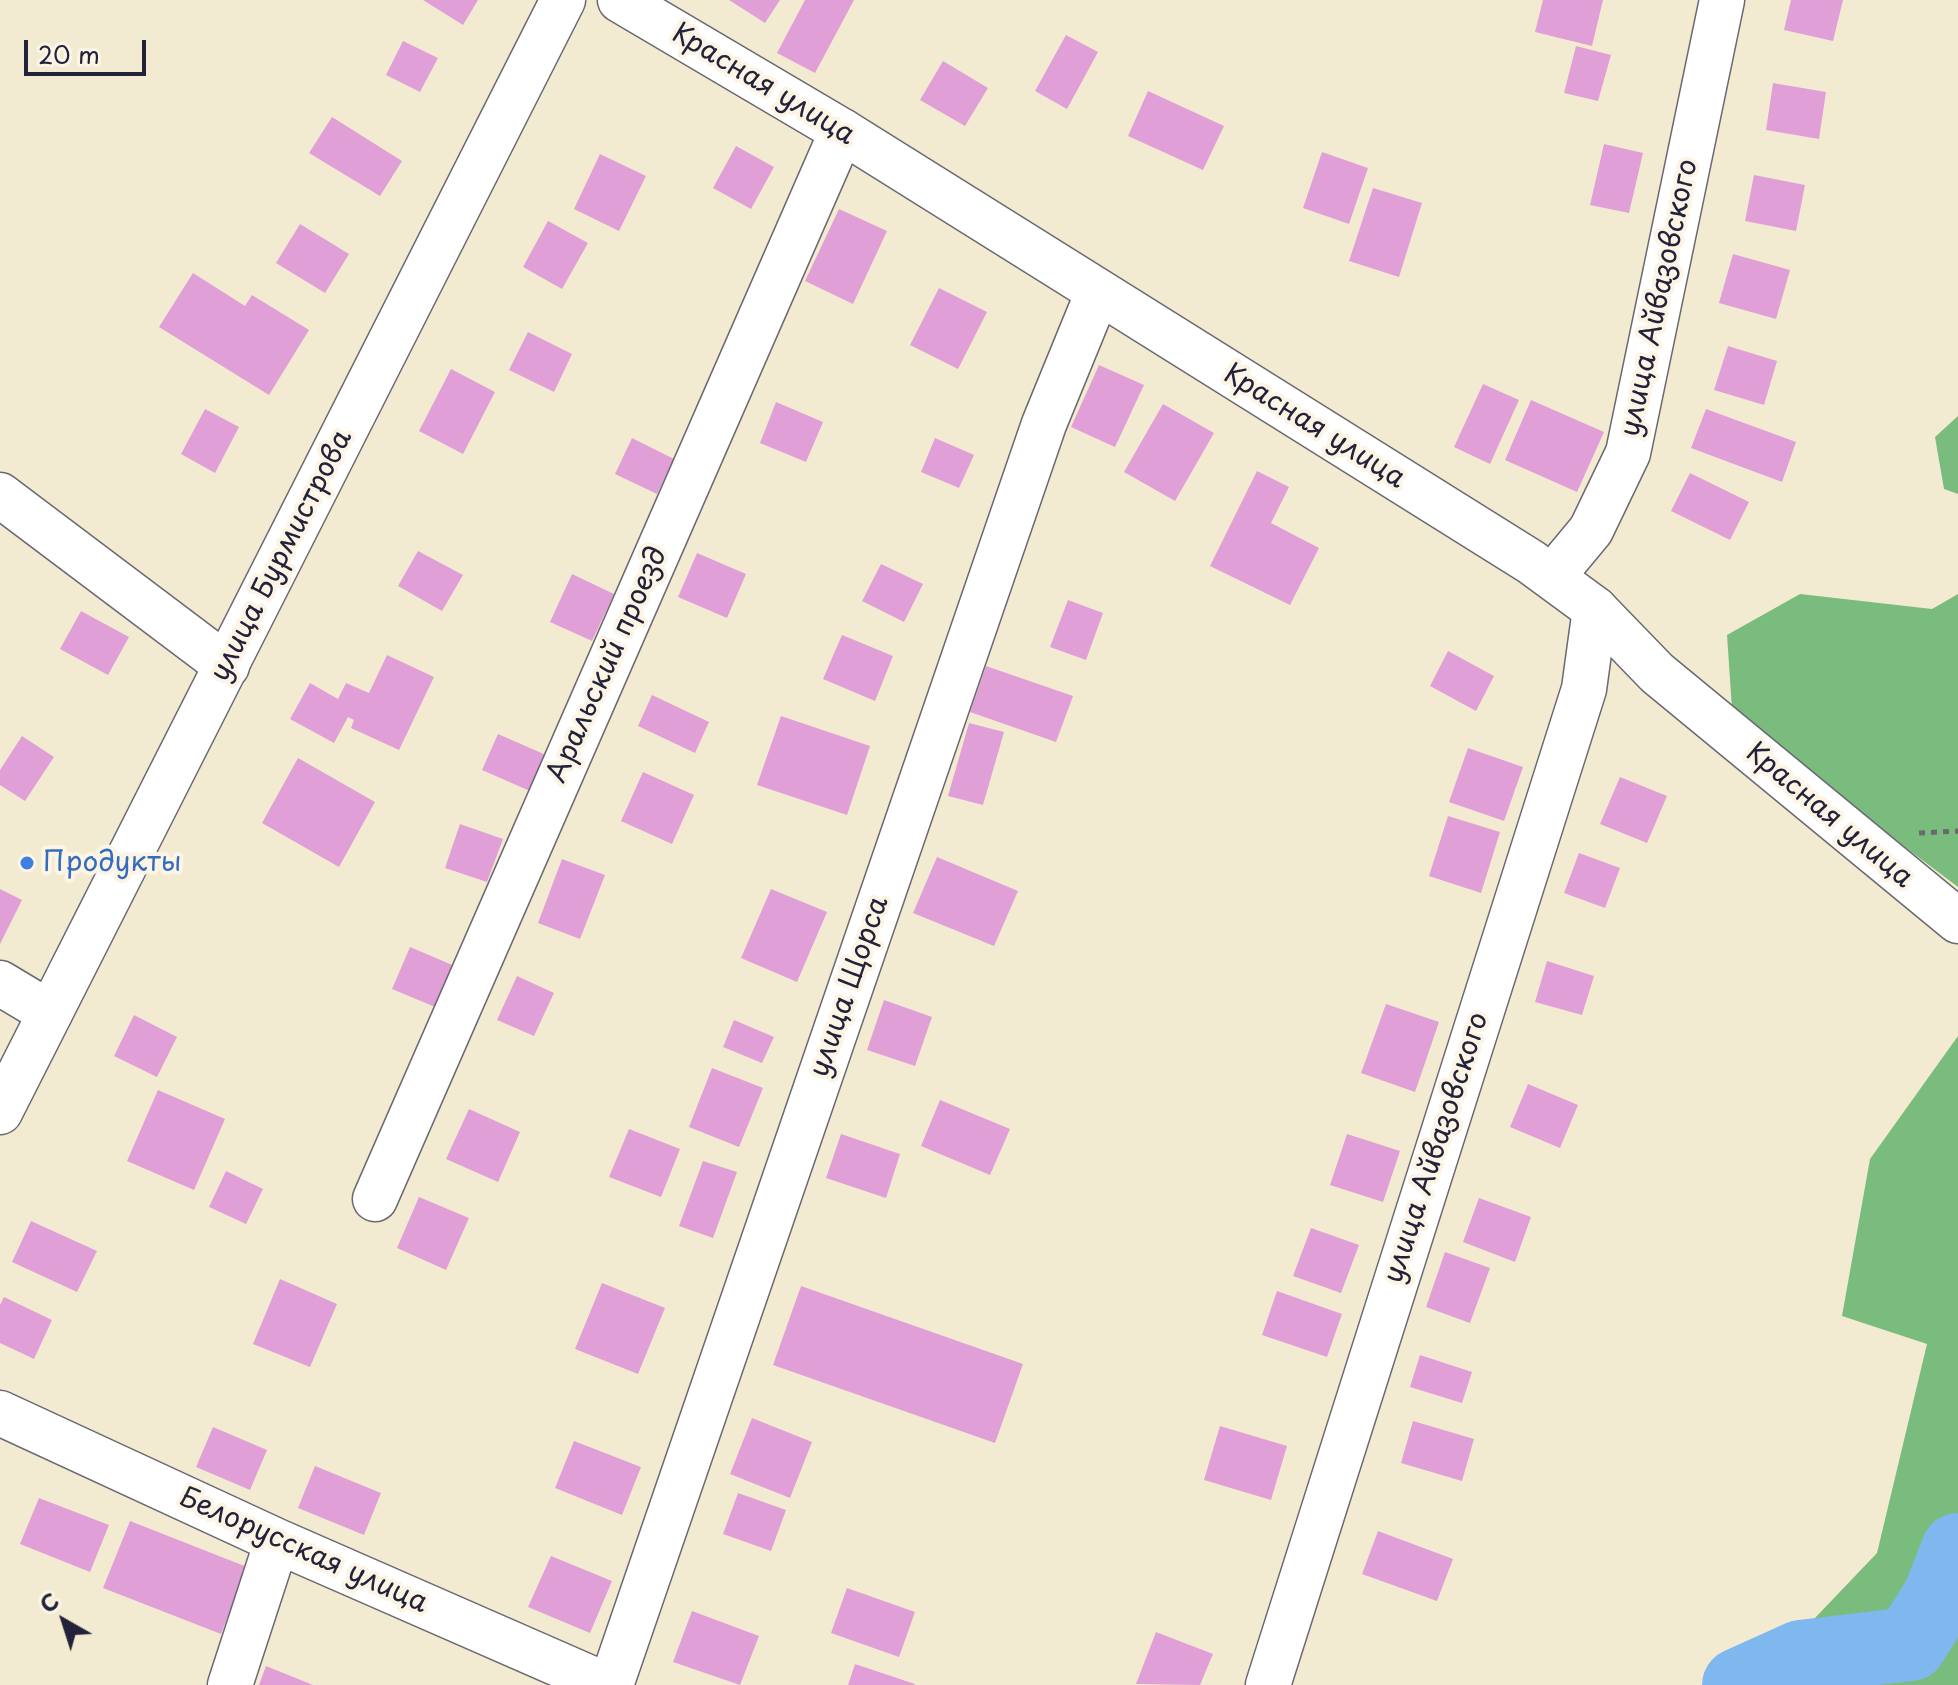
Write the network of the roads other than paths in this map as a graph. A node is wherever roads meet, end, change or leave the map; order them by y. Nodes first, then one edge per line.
1 (563, 0) edge
2 (620, 0) edge
3 (1722, 0) edge
4 (842, 131) junction
5 (1098, 292) junction
6 (0, 495) edge
7 (1552, 577) junction
8 (1595, 609) junction
9 (227, 666) junction
10 (1958, 921) edge
11 (0, 983) edge
12 (50, 1013) junction
13 (0, 1112) edge
14 (375, 1199) dead end
15 (0, 1413) edge
16 (277, 1541) junction
17 (230, 1685) edge
18 (609, 1685) edge
19 (1268, 1685) edge

1 - 9 street, улица Бурмистрова
2 - 4 street, Красная улица
3 - 7 street, улица Айвазовского
4 - 5 street, Красная улица
4 - 14 street, Аральский проезд
5 - 7 street, Красная улица
5 - 18 street, улица Щорса
6 - 9 street
7 - 8 street, Красная улица
8 - 10 street, Красная улица
8 - 19 street, улица Айвазовского
9 - 12 street, улица Бурмистрова
11 - 12 street
12 - 13 street, улица Бурмистрова
15 - 16 street, Белорусская улица
16 - 17 street
16 - 18 street, Белорусская улица

